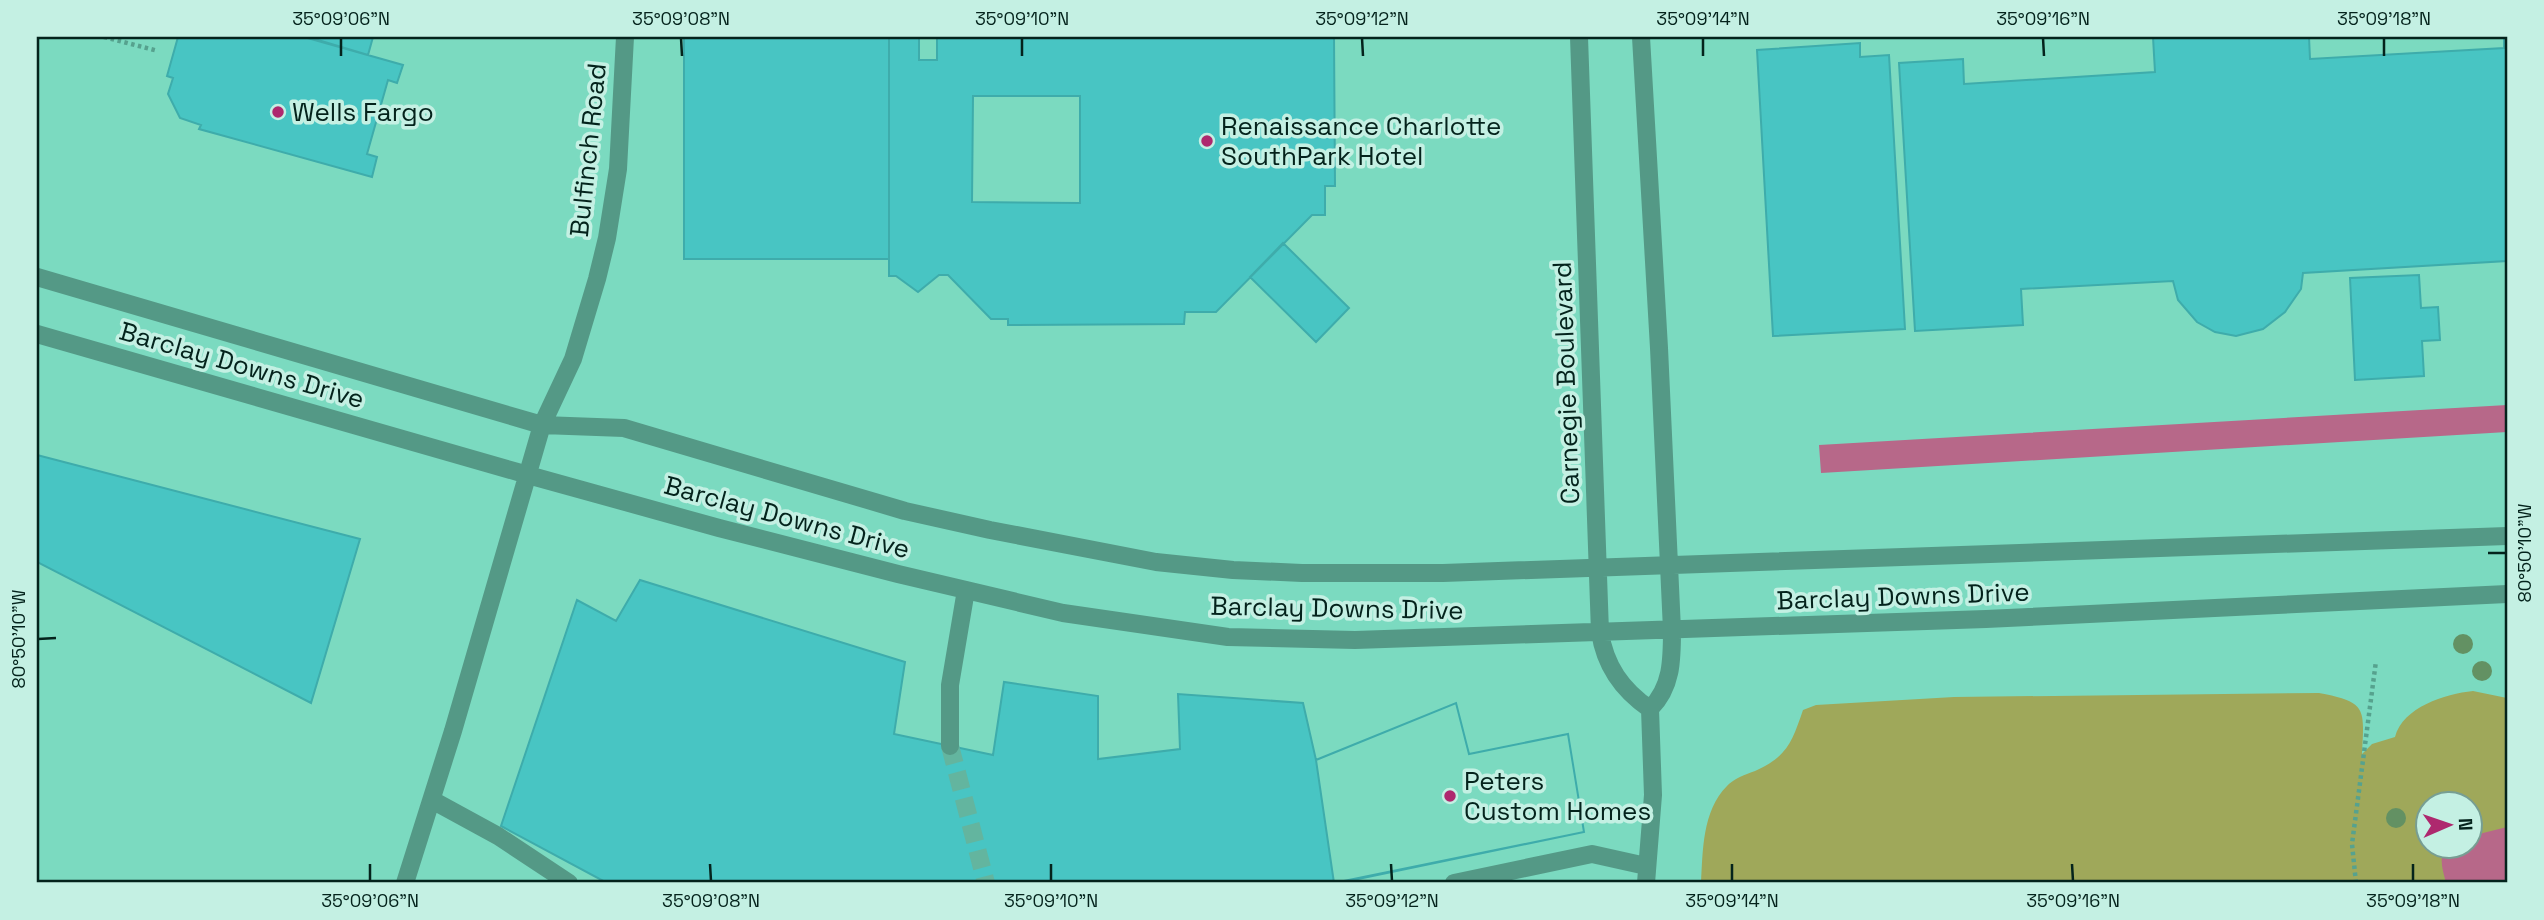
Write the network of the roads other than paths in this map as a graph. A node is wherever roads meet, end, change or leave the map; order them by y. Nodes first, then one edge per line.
1 (625, 37) edge
2 (1579, 37) edge
3 (1641, 37) edge
4 (37, 277) edge
5 (37, 334) edge
6 (542, 425) junction
7 (528, 474) junction
8 (2507, 536) edge
9 (1670, 566) junction
10 (1599, 569) junction
11 (966, 590) junction
12 (2507, 594) edge
13 (1672, 630) junction
14 (1600, 632) junction
15 (1650, 709) junction
16 (950, 746) tunnel mouth
17 (432, 800) junction
18 (1646, 875) edge
19 (405, 883) edge
20 (569, 883) edge
21 (1454, 883) edge

1 - 6 street, Bulfinch Road
2 - 10 street, Carnegie Boulevard
3 - 9 street
4 - 6 street, Barclay Downs Drive
5 - 7 street, Barclay Downs Drive
6 - 7 street, Bulfinch Road
6 - 10 street, Barclay Downs Drive
7 - 11 street, Barclay Downs Drive
7 - 17 street, Bulfinch Road
8 - 9 street, Barclay Downs Drive
9 - 10 street, Barclay Downs Drive
9 - 13 street
10 - 14 street, Carnegie Boulevard
11 - 14 street, Barclay Downs Drive
11 - 16 street
12 - 13 street, Barclay Downs Drive
13 - 14 street, Barclay Downs Drive
13 - 15 street
14 - 15 street, Carnegie Boulevard
15 - 18 street
17 - 19 street, Bulfinch Road
17 - 20 street
18 - 21 street

